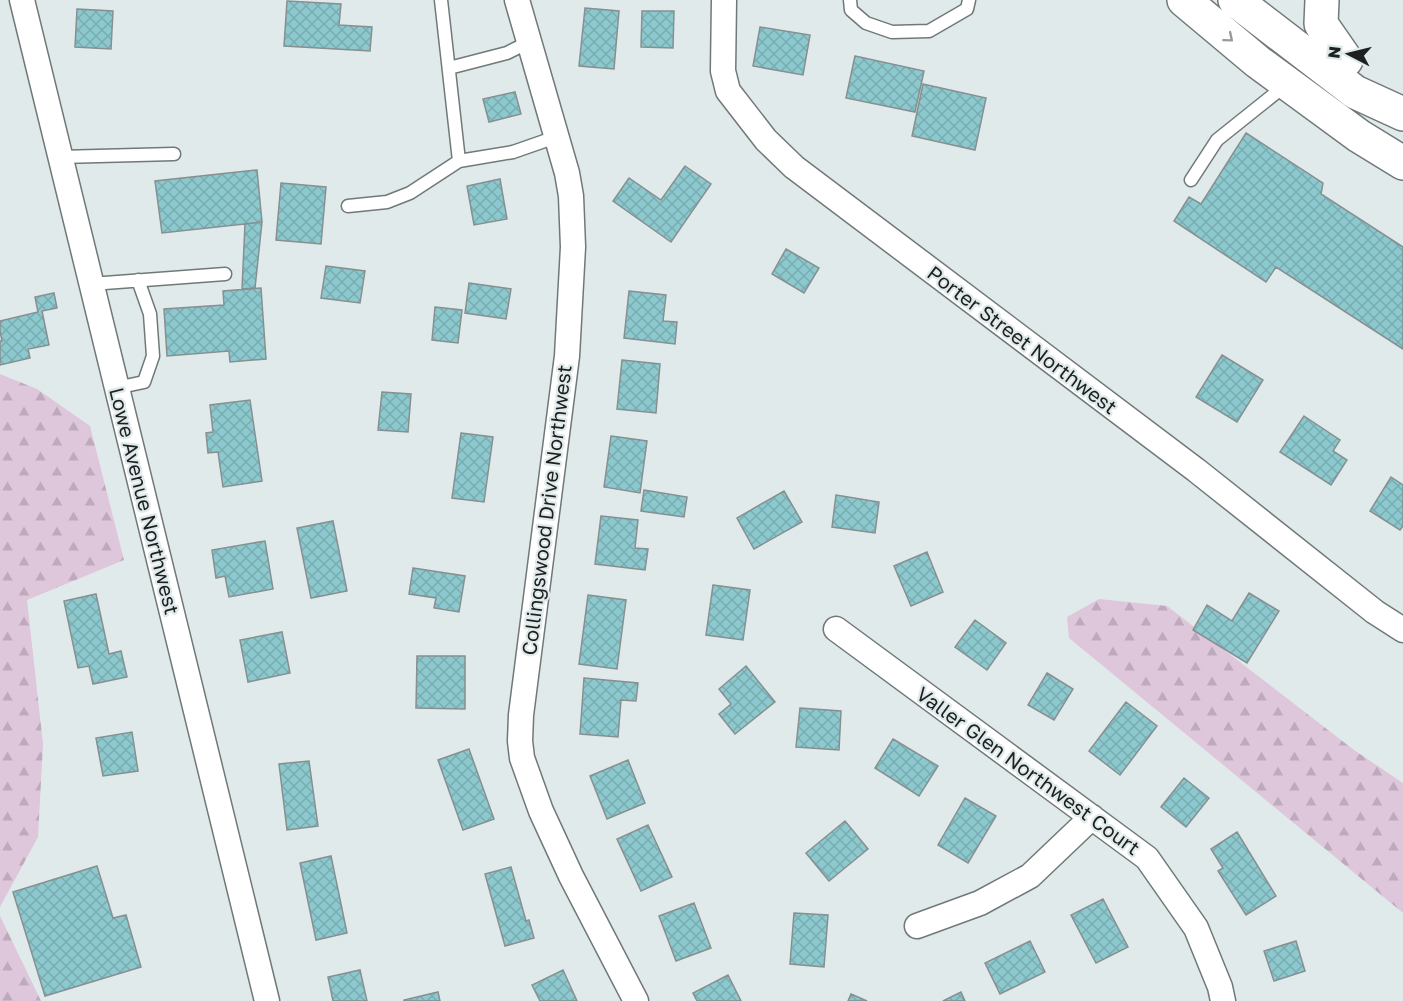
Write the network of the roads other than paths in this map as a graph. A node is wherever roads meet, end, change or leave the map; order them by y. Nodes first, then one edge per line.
1 (22, 0) edge
2 (441, 0) edge
3 (518, 0) edge
4 (724, 0) edge
5 (850, 0) edge
6 (969, 0) edge
7 (1184, 0) edge
8 (1235, 0) edge
9 (1269, 0) edge
10 (1322, 0) edge
11 (529, 42) junction
12 (1346, 60) junction
13 (449, 68) junction
14 (1288, 84) junction
15 (1403, 100) edge
16 (1403, 114) edge
17 (556, 137) junction
18 (174, 154) dead end
19 (60, 157) junction
20 (459, 161) junction
21 (1403, 163) edge
22 (1191, 180) dead end
23 (348, 206) dead end
24 (225, 274) dead end
25 (138, 280) junction
26 (91, 284) junction
27 (116, 388) junction
28 (836, 629) dead end
29 (1403, 630) edge
30 (1092, 817) junction
31 (917, 926) dead end
32 (267, 1001) edge
33 (636, 1001) edge
34 (1223, 1001) edge

1 - 19 street, Lowe Avenue Northwest
2 - 13 lane
3 - 11 street, Collingswood Drive Northwest
4 - 29 street, Porter Street Northwest
5 - 6 lane
7 -> 14 highway
8 - 16 highway
9 - 12 highway
10 - 12 highway
11 - 13 lane
11 - 17 street, Collingswood Drive Northwest
12 - 15 highway
13 - 20 lane
14 - 21 highway
14 - 22 lane
17 - 20 lane
17 - 33 street, Collingswood Drive Northwest
18 - 19 lane
19 - 26 street, Lowe Avenue Northwest
20 - 23 lane
24 - 25 lane
25 - 26 lane
25 - 27 lane
26 - 27 street, Lowe Avenue Northwest
27 - 32 street, Lowe Avenue Northwest
28 - 30 street, Valler Glen Northwest Court
30 - 31 street
30 - 34 street, Valler Glen Northwest Court

